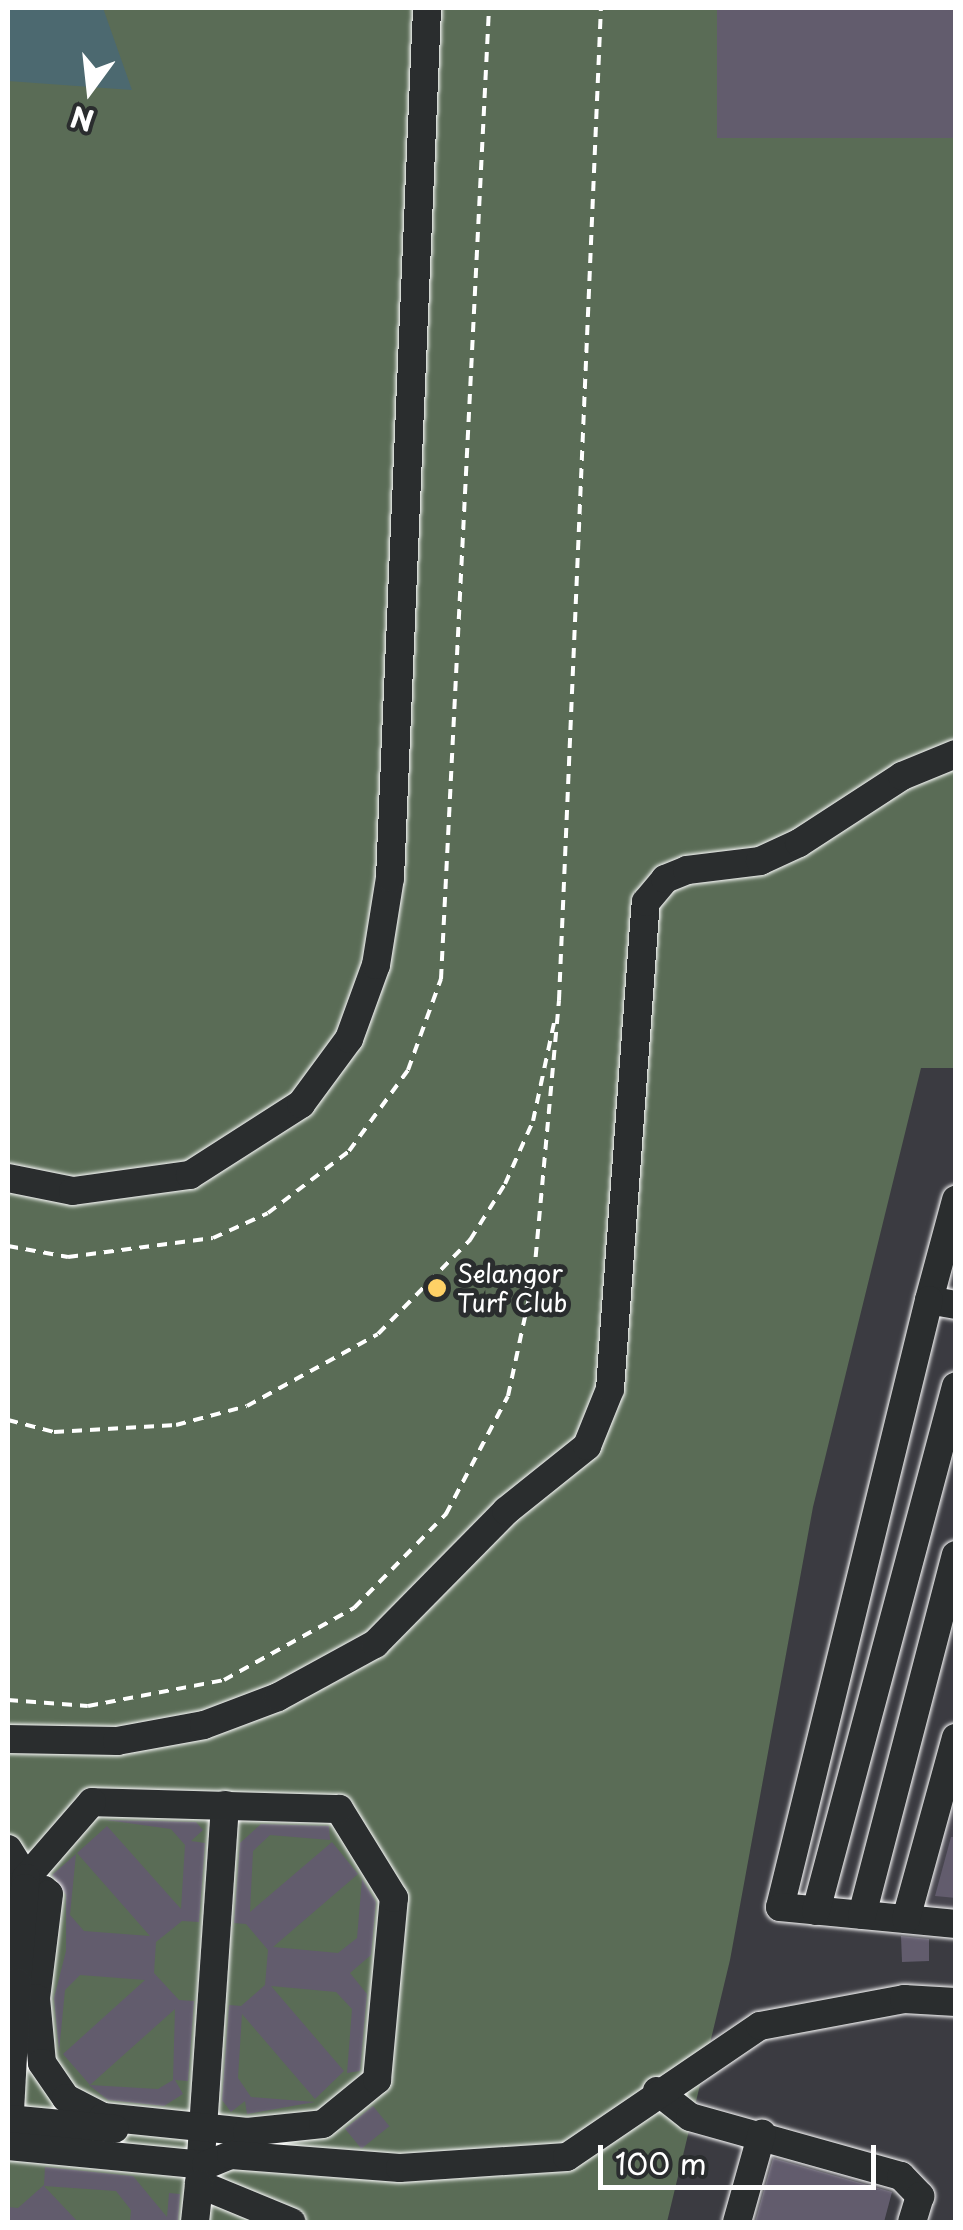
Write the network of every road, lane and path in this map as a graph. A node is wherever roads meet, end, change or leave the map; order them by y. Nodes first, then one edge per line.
1 (427, 8) edge
2 (600, 8) edge
3 (956, 754) edge
4 (559, 1000) junction
5 (8, 1178) edge
6 (956, 1200) edge
7 (942, 1303) edge
8 (956, 1386) edge
9 (8, 1420) edge
10 (956, 1555) edge
11 (8, 1700) edge
12 (8, 1738) edge
13 (956, 1738) edge
14 (226, 1805) junction
15 (8, 1849) edge
16 (19, 1890) edge
17 (816, 1911) junction
18 (862, 1915) junction
19 (906, 1919) junction
20 (956, 1924) edge
21 (956, 2002) edge
22 (657, 2091) junction
23 (8, 2118) edge
24 (762, 2133) junction
25 (8, 2146) edge
26 (210, 2153) junction
27 (195, 2222) edge
28 (290, 2222) edge
29 (737, 2222) edge
30 (912, 2222) edge

1 - 5 lane
2 - 4 path
3 - 12 lane
4 - 9 path
4 - 11 path
6 - 7 lane
7 - 17 lane
8 - 17 lane
10 - 18 lane
13 - 19 lane
14 - 16 lane
14 - 26 lane
14 - 26 lane
15 - 16 lane
16 - 23 lane
16 - 26 lane
17 - 18 lane
18 - 19 lane
19 - 20 lane
21 - 22 lane
22 - 24 lane
22 - 26 lane
23 - 25 lane
23 - 26 lane
24 - 29 lane
24 - 30 lane
25 - 26 lane
26 - 27 lane
26 - 28 lane

